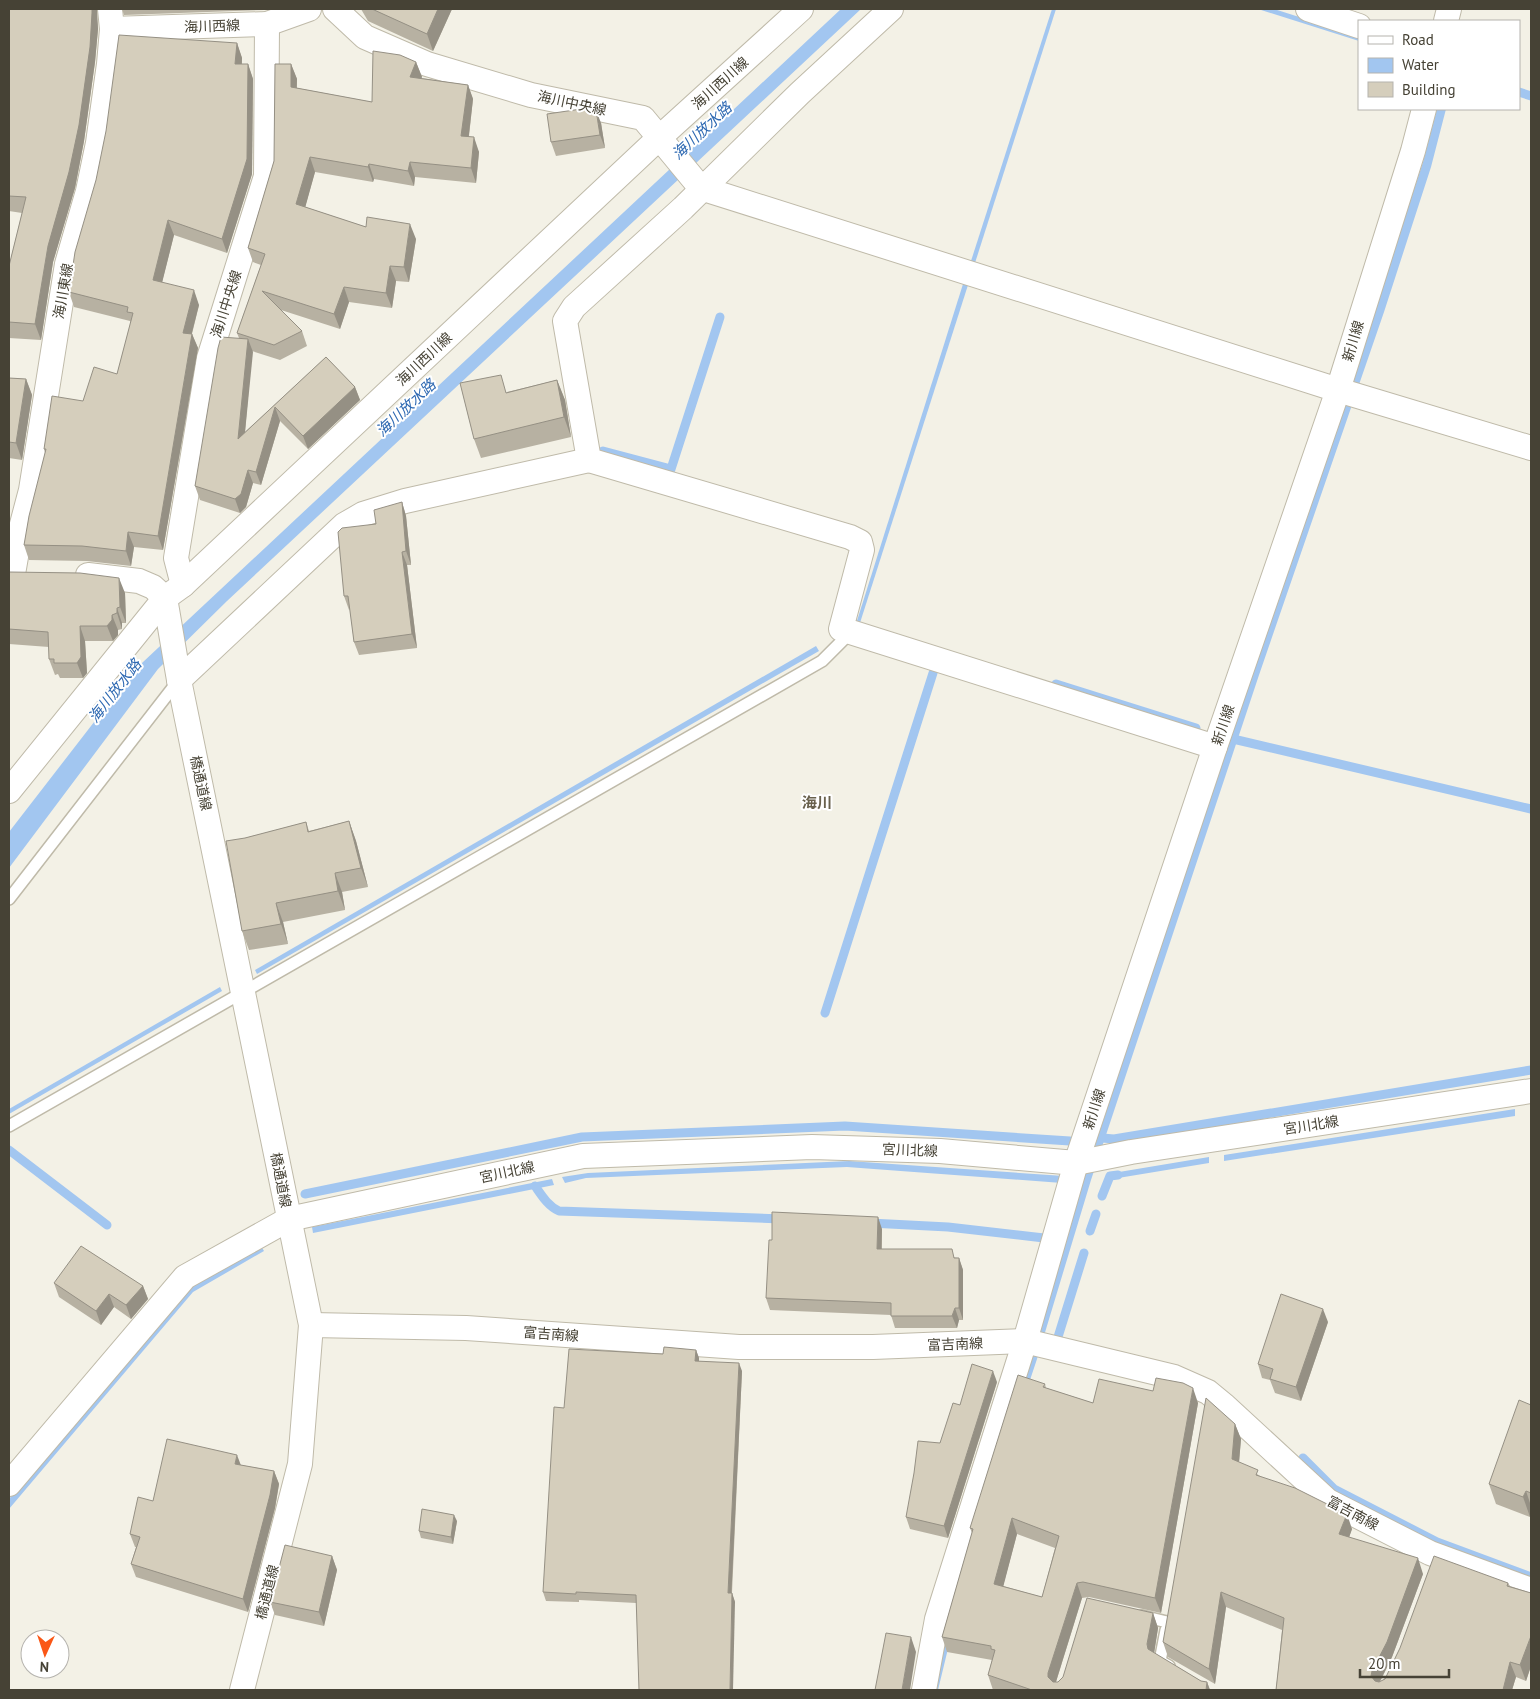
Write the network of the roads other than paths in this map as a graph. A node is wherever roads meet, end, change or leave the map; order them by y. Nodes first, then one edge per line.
1 (309, 9) edge
2 (335, 9) edge
3 (801, 9) edge
4 (891, 9) edge
5 (1308, 9) edge
6 (111, 19) edge
7 (267, 24) junction
8 (1358, 26) edge
9 (1424, 110) edge
10 (663, 142) junction
11 (699, 185) junction
12 (1338, 390) junction
13 (1531, 448) edge
14 (589, 460) junction
15 (18, 574) edge
16 (68, 575) edge
17 (183, 584) junction
18 (166, 609) junction
19 (851, 632) junction
20 (178, 674) junction
21 (1215, 747) junction
22 (9, 791) edge
23 (9, 899) edge
24 (244, 992) junction
25 (1531, 1091) edge
26 (9, 1126) edge
27 (1076, 1163) junction
28 (289, 1219) junction
29 (311, 1325) junction
30 (1025, 1341) junction
31 (9, 1484) edge
32 (1531, 1590) edge
33 (1132, 1614) edge
34 (1177, 1671) edge
35 (242, 1690) edge
36 (926, 1690) edge

1 - 7 street, 海川西線
2 - 10 street, 海川中央線
3 - 10 street, 海川西川線
4 - 11 street
5 - 8 street
6 - 7 street, 海川西線
6 - 15 street, 海川東線
7 - 17 street, 海川中央線
9 - 12 street, 新川線
10 - 11 street, 海川中央線
10 - 17 street, 海川西川線
11 - 12 street
11 - 14 street
12 - 13 street
12 - 21 street, 新川線
14 - 19 street
14 - 20 street
16 - 18 street
17 - 18 street, 海川西川線
18 - 20 street, 橋通道線
18 - 22 street, 海川西川線
19 - 21 street
19 - 24 lane
20 - 23 lane
20 - 24 street, 橋通道線
21 - 27 street, 新川線
24 - 26 lane
24 - 28 street, 橋通道線
25 - 27 street, 宮川北線
27 - 28 street, 宮川北線
27 - 30 street, 新川線
28 - 29 street, 橋通道線
28 - 31 street, 宮川北線
29 - 30 street, 富吉南線
29 - 35 street, 橋通道線
30 - 32 street, 富吉南線
30 - 36 street, 新川線
33 - 34 lane

